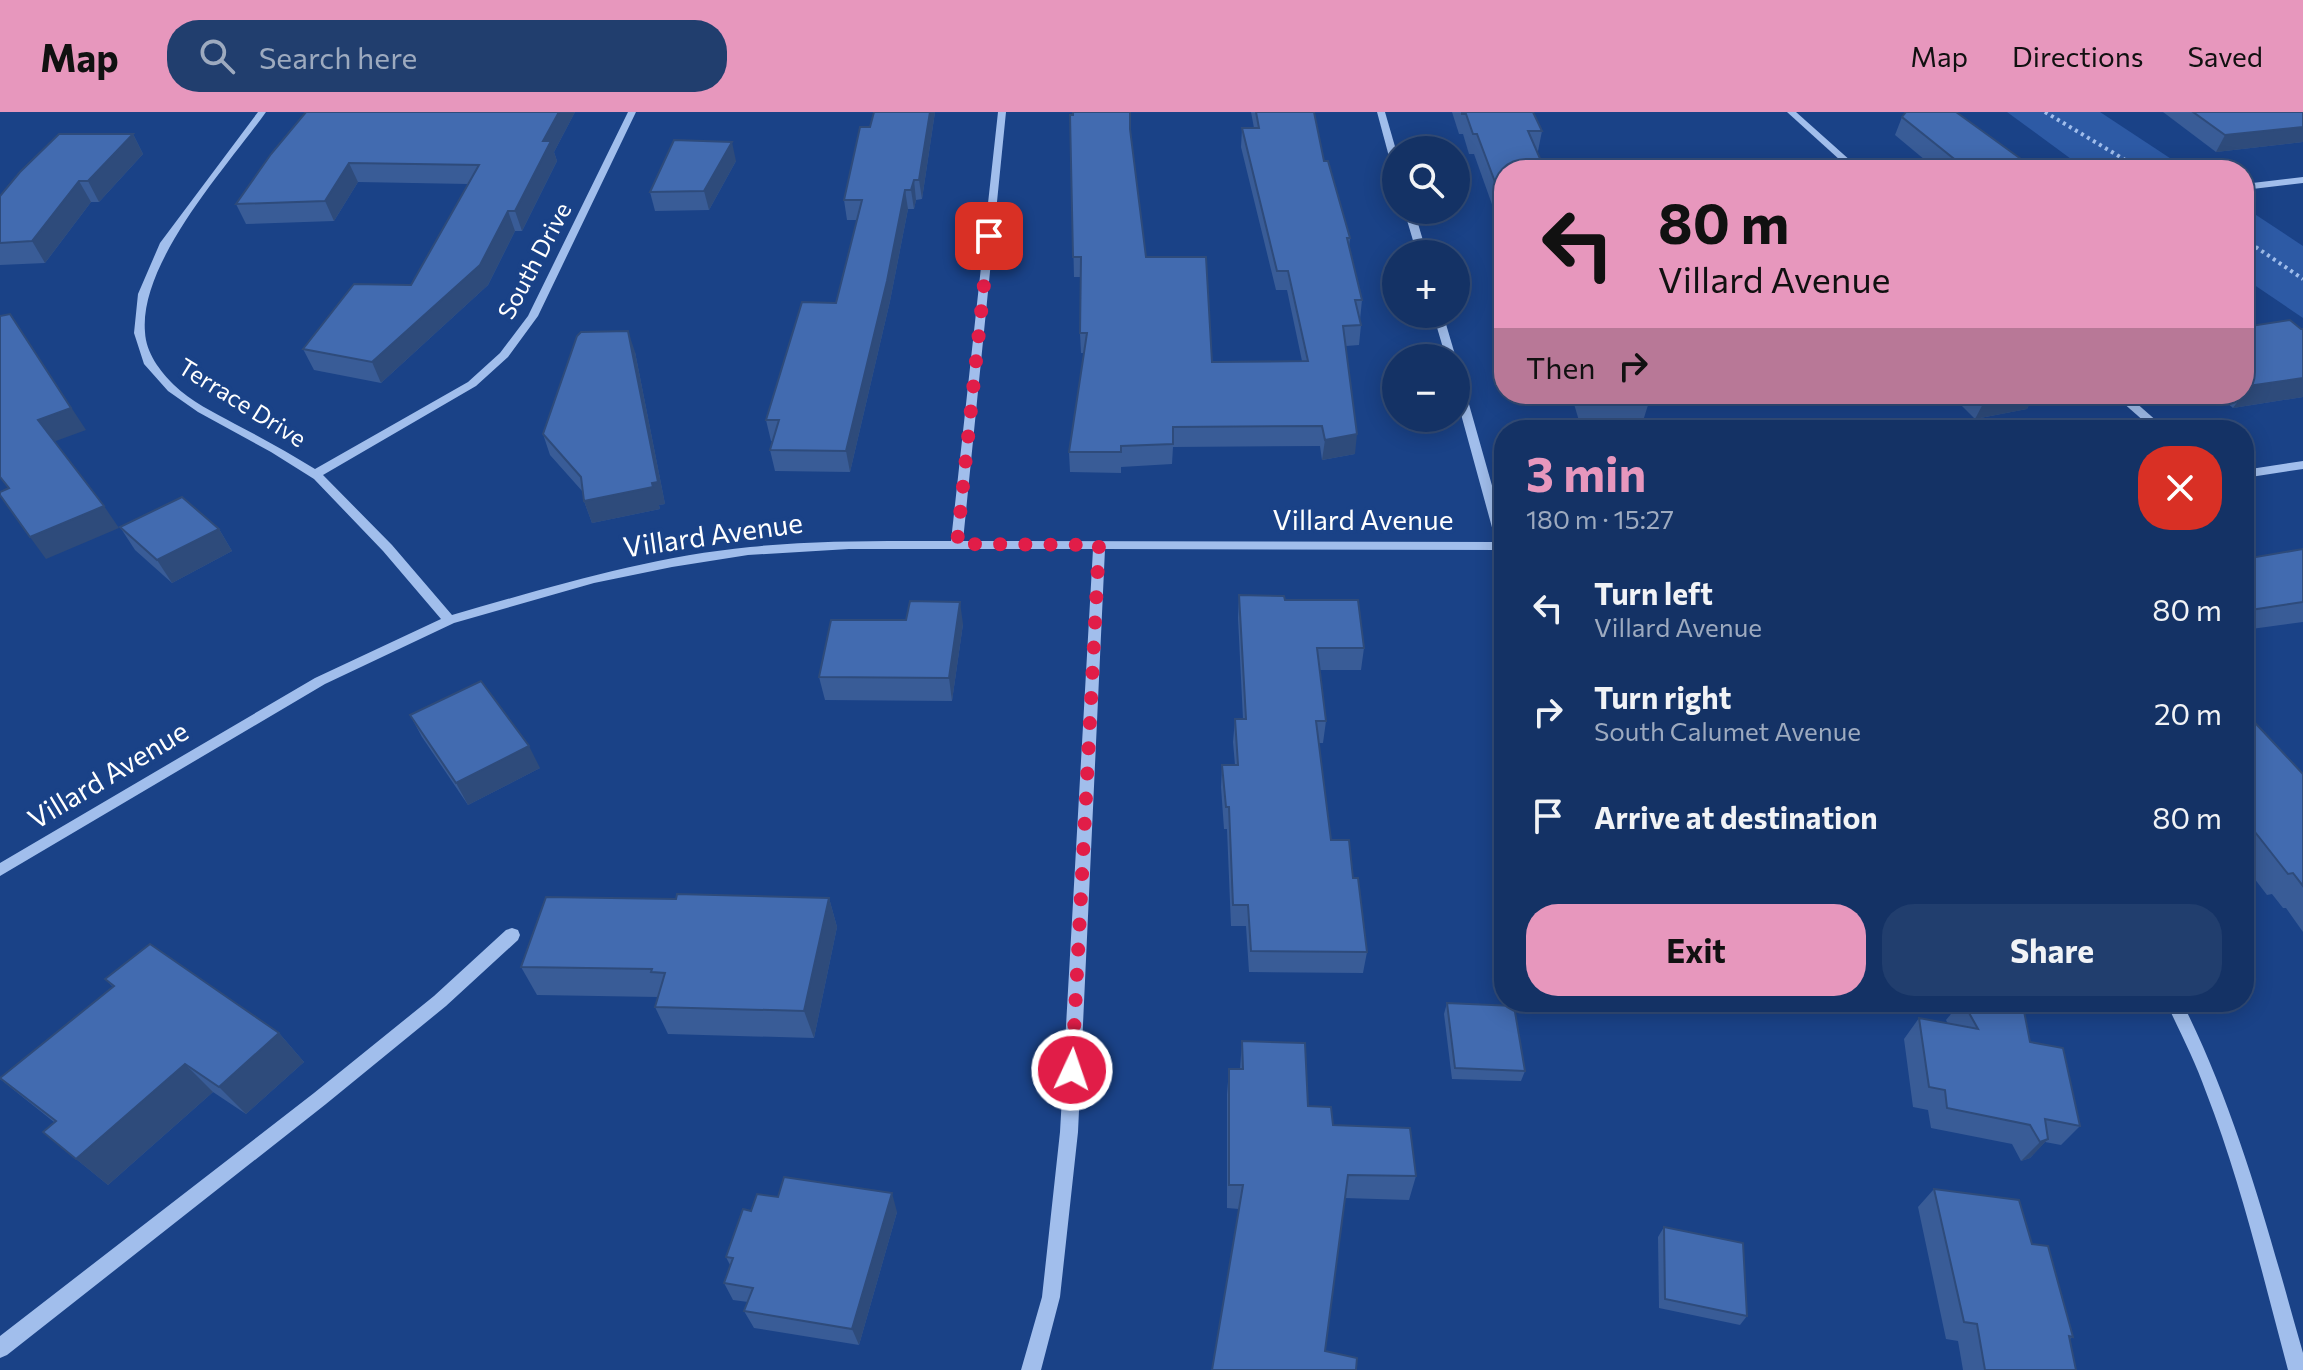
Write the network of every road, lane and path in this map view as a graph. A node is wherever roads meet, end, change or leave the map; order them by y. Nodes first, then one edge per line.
1 (262, 112) edge
2 (632, 112) edge
3 (1002, 112) edge
4 (1381, 112) edge
5 (1791, 112) edge
6 (2045, 112) edge
7 (1388, 136) edge
8 (1845, 160) edge
9 (2125, 160) edge
10 (2303, 180) edge
11 (2254, 186) edge
12 (2254, 246) edge
13 (2303, 279) edge
14 (2131, 404) edge
15 (2149, 420) edge
16 (1470, 427) edge
17 (2303, 465) edge
18 (2254, 472) edge
19 (315, 474) junction
20 (1494, 513) edge
21 (957, 544) junction
22 (1099, 545) junction
23 (1494, 546) edge
24 (449, 620) junction
25 (0, 870) edge
26 (512, 935) dead end
27 (2179, 1012) edge
28 (0, 1348) edge
29 (1031, 1370) edge
30 (2298, 1370) edge

1 - 19 street, Terrace Drive
2 - 19 street, South Drive
3 - 21 street
4 - 7 street
5 - 8 street
6 - 9 path
10 - 11 street
12 - 13 path
14 - 15 street
16 - 20 street
17 - 18 street
19 - 24 street, Terrace Drive
21 - 22 street, Villard Avenue
21 - 24 street, Villard Avenue
22 - 23 street, Villard Avenue
22 - 29 street
24 - 25 street, Villard Avenue
26 - 28 street
27 - 30 street

